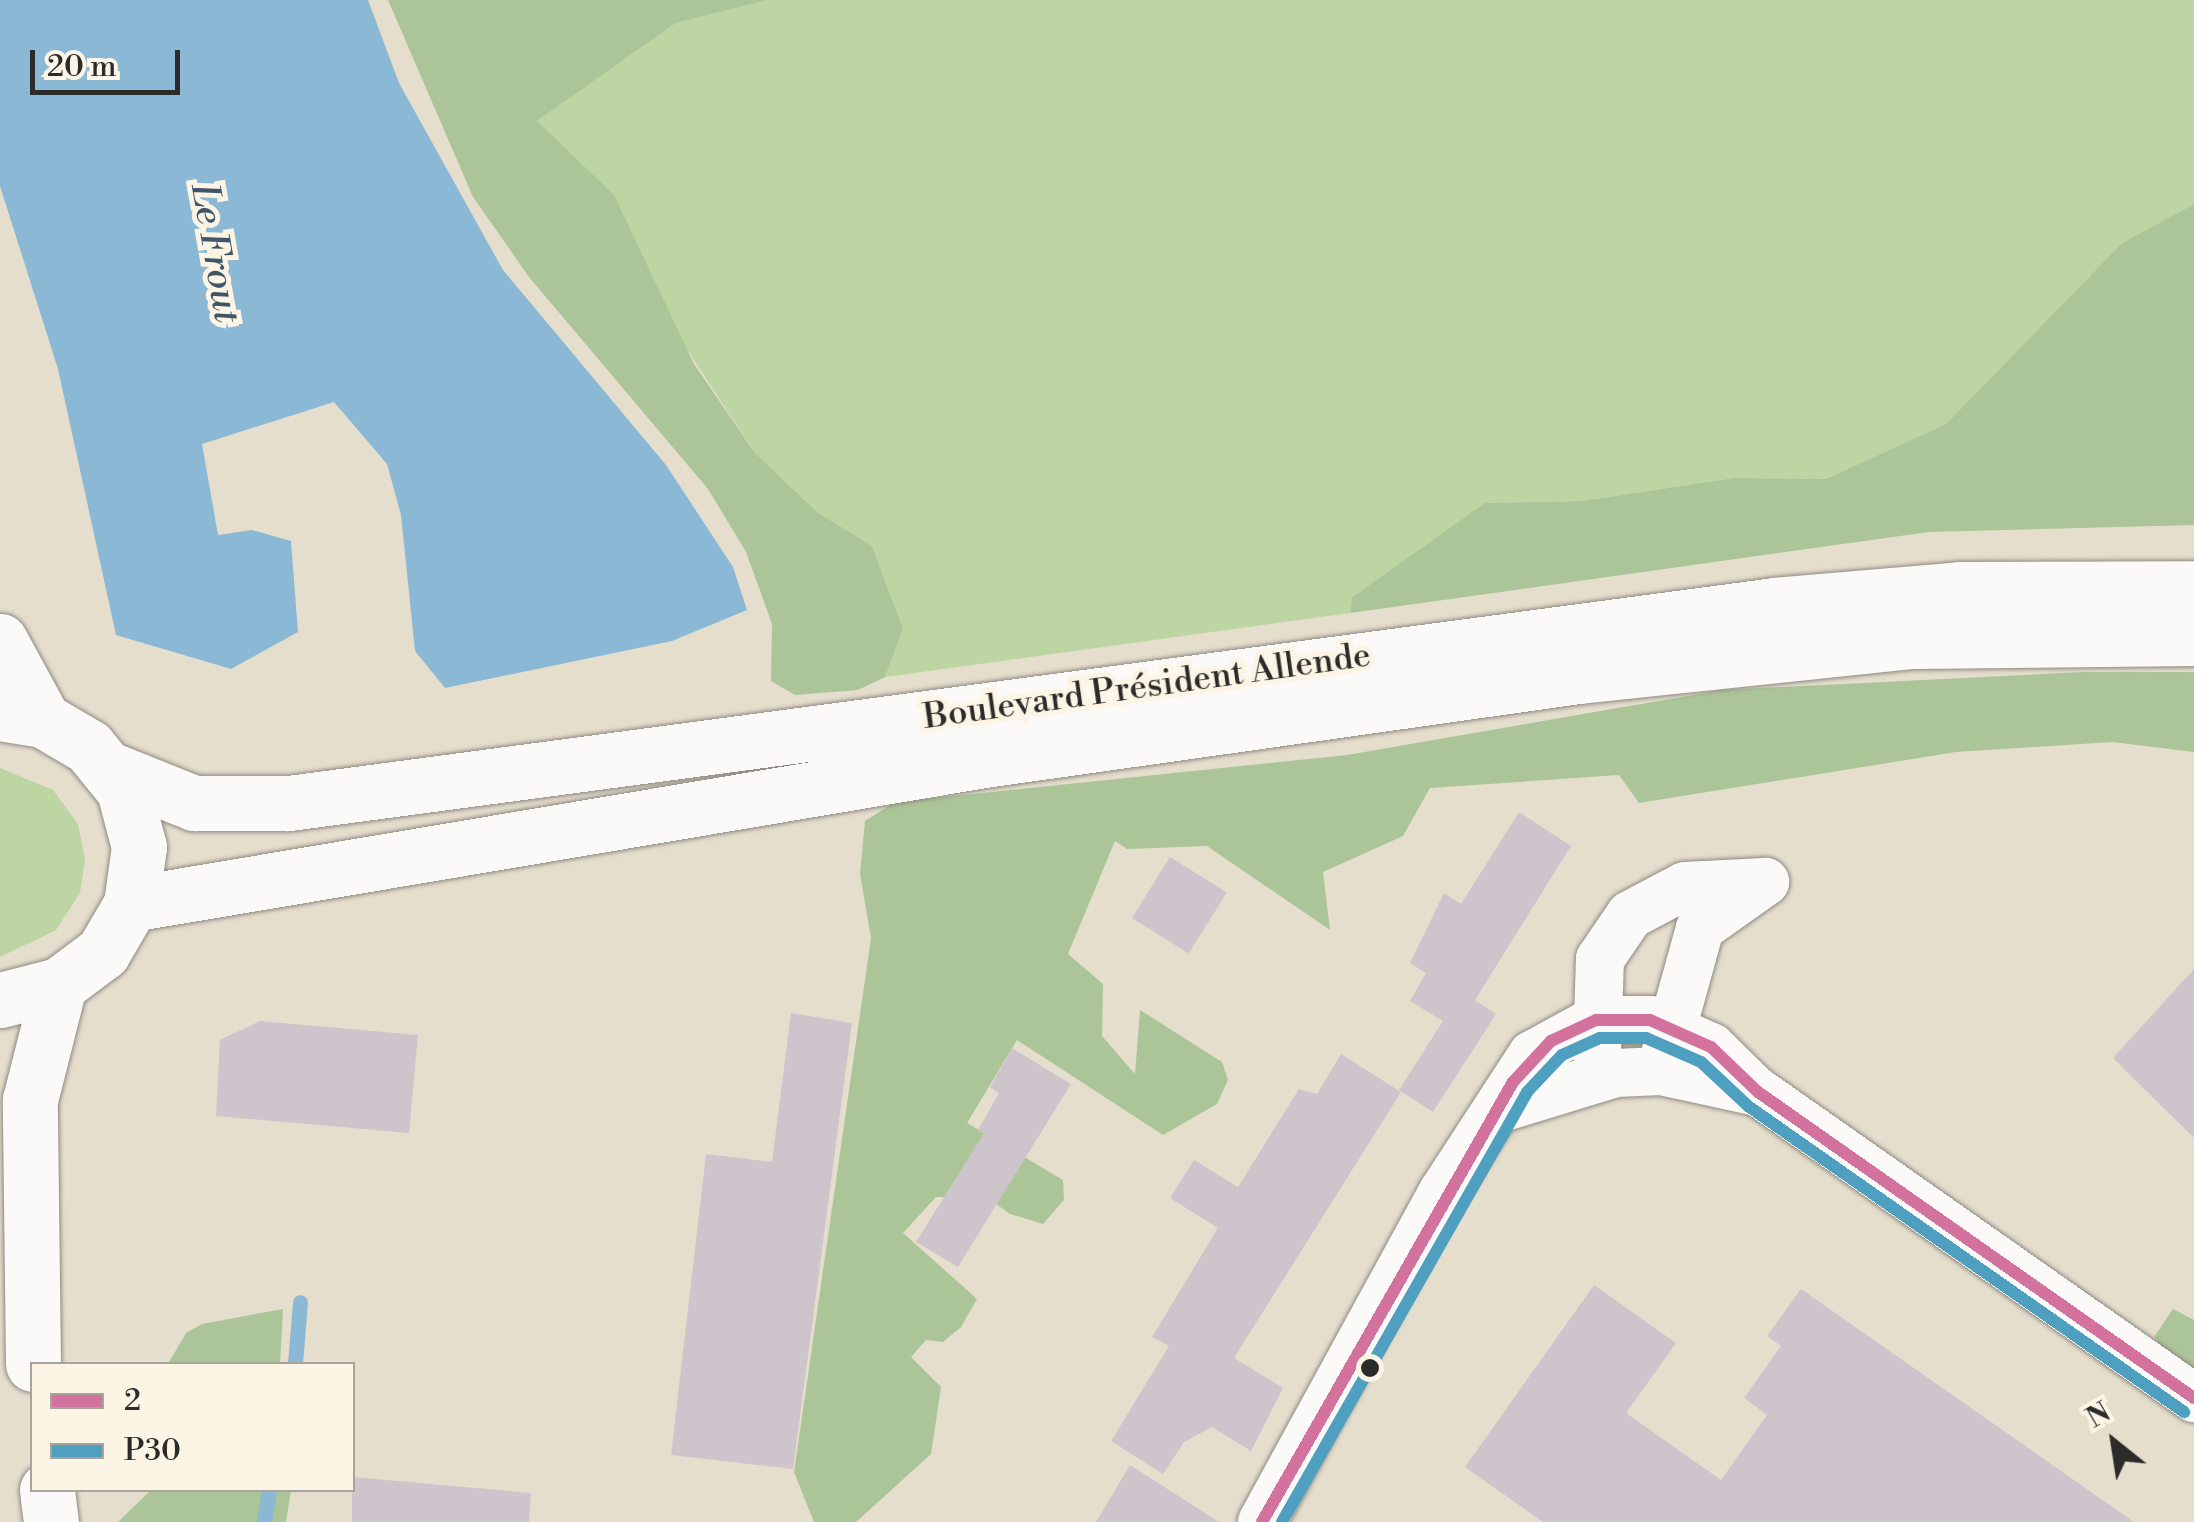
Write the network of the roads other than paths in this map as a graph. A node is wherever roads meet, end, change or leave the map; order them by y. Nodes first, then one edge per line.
1 (2194, 588) edge
2 (2194, 638) edge
3 (0, 641) edge
4 (22, 717) edge
5 (109, 769) junction
6 (131, 904) junction
7 (59, 986) junction
8 (0, 1000) edge
9 (1596, 1020) junction
10 (1667, 1050) junction
11 (1597, 1076) junction
12 (1498, 1109) junction
13 (0, 1199) edge
14 (30, 1339) edge
15 (2194, 1398) edge
16 (47, 1492) edge
17 (51, 1522) edge
18 (1262, 1522) edge

1 - 5 main road, Boulevard Président Allende
2 - 6 main road, Boulevard Président Allende
3 - 4 main road
4 - 5 main road, Boulevard Président Allende
5 - 6 main road
6 - 7 main road
7 - 8 main road
7 - 14 main road
9 - 10 street
9 - 10 street
9 - 11 street
9 - 12 street
10 - 11 street
10 - 15 street
11 - 12 street
12 - 18 street
13 - 14 main road
16 - 17 main road

